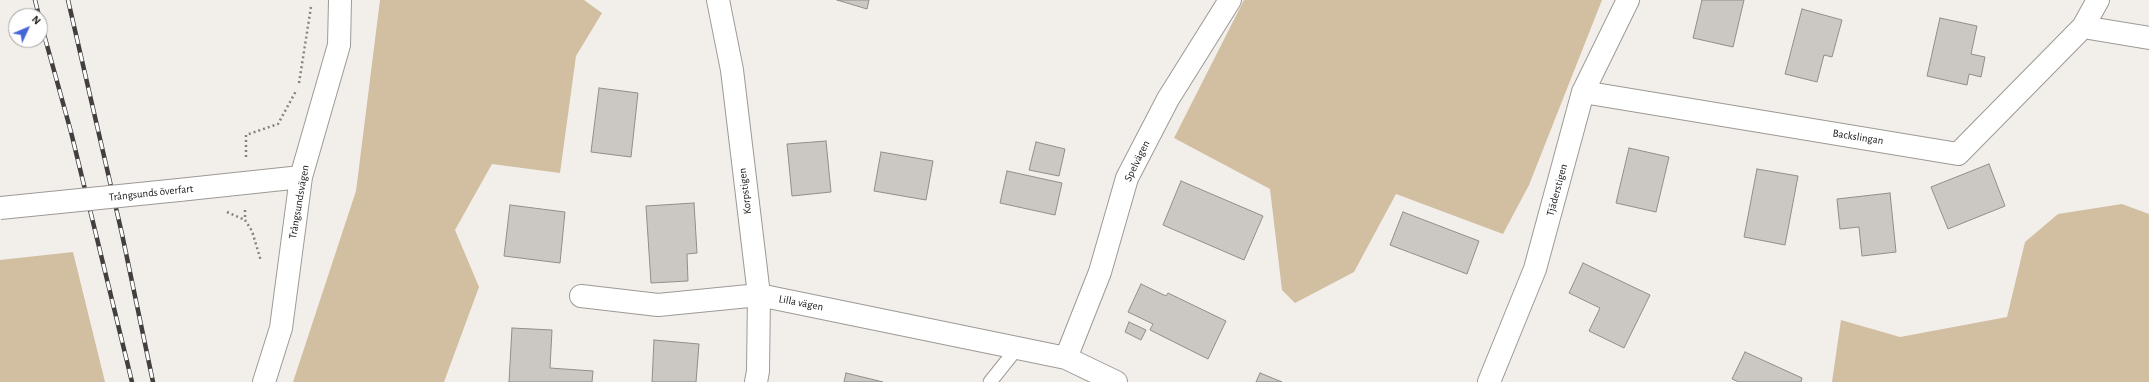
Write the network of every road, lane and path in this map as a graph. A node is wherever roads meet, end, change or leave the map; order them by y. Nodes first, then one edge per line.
1 (312, 0) edge
2 (340, 0) edge
3 (718, 0) edge
4 (1230, 0) edge
5 (1628, 0) edge
6 (2098, 0) edge
7 (2083, 27) junction
8 (2149, 38) edge
9 (1583, 92) junction
10 (301, 177) junction
11 (246, 183) junction
12 (0, 208) edge
13 (261, 265) dead end
14 (759, 294) junction
15 (580, 296) dead end
16 (1018, 347) junction
17 (1066, 358) junction
18 (264, 382) edge
19 (756, 382) edge
20 (990, 382) edge
21 (1116, 382) edge
22 (1489, 382) edge

1 - 11 path
2 - 10 street, Trångsundsvägen
3 - 14 street, Korpstigen
4 - 17 street, Spelvägen
5 - 9 street, Tjäderstigen
6 - 7 street, Backslingan
7 - 8 street
7 - 9 street, Backslingan
9 - 22 street, Tjäderstigen
10 - 11 street, Trångsunds överfart
10 - 18 street, Trångsundsvägen
11 - 12 street, Trångsunds överfart, bridge
11 - 13 path
14 - 15 street, Lilla vägen
14 - 16 street, Lilla vägen
14 - 19 street, Korpstigen
16 - 17 street, Lilla vägen
16 - 20 lane
17 - 21 street, Lilla vägen

